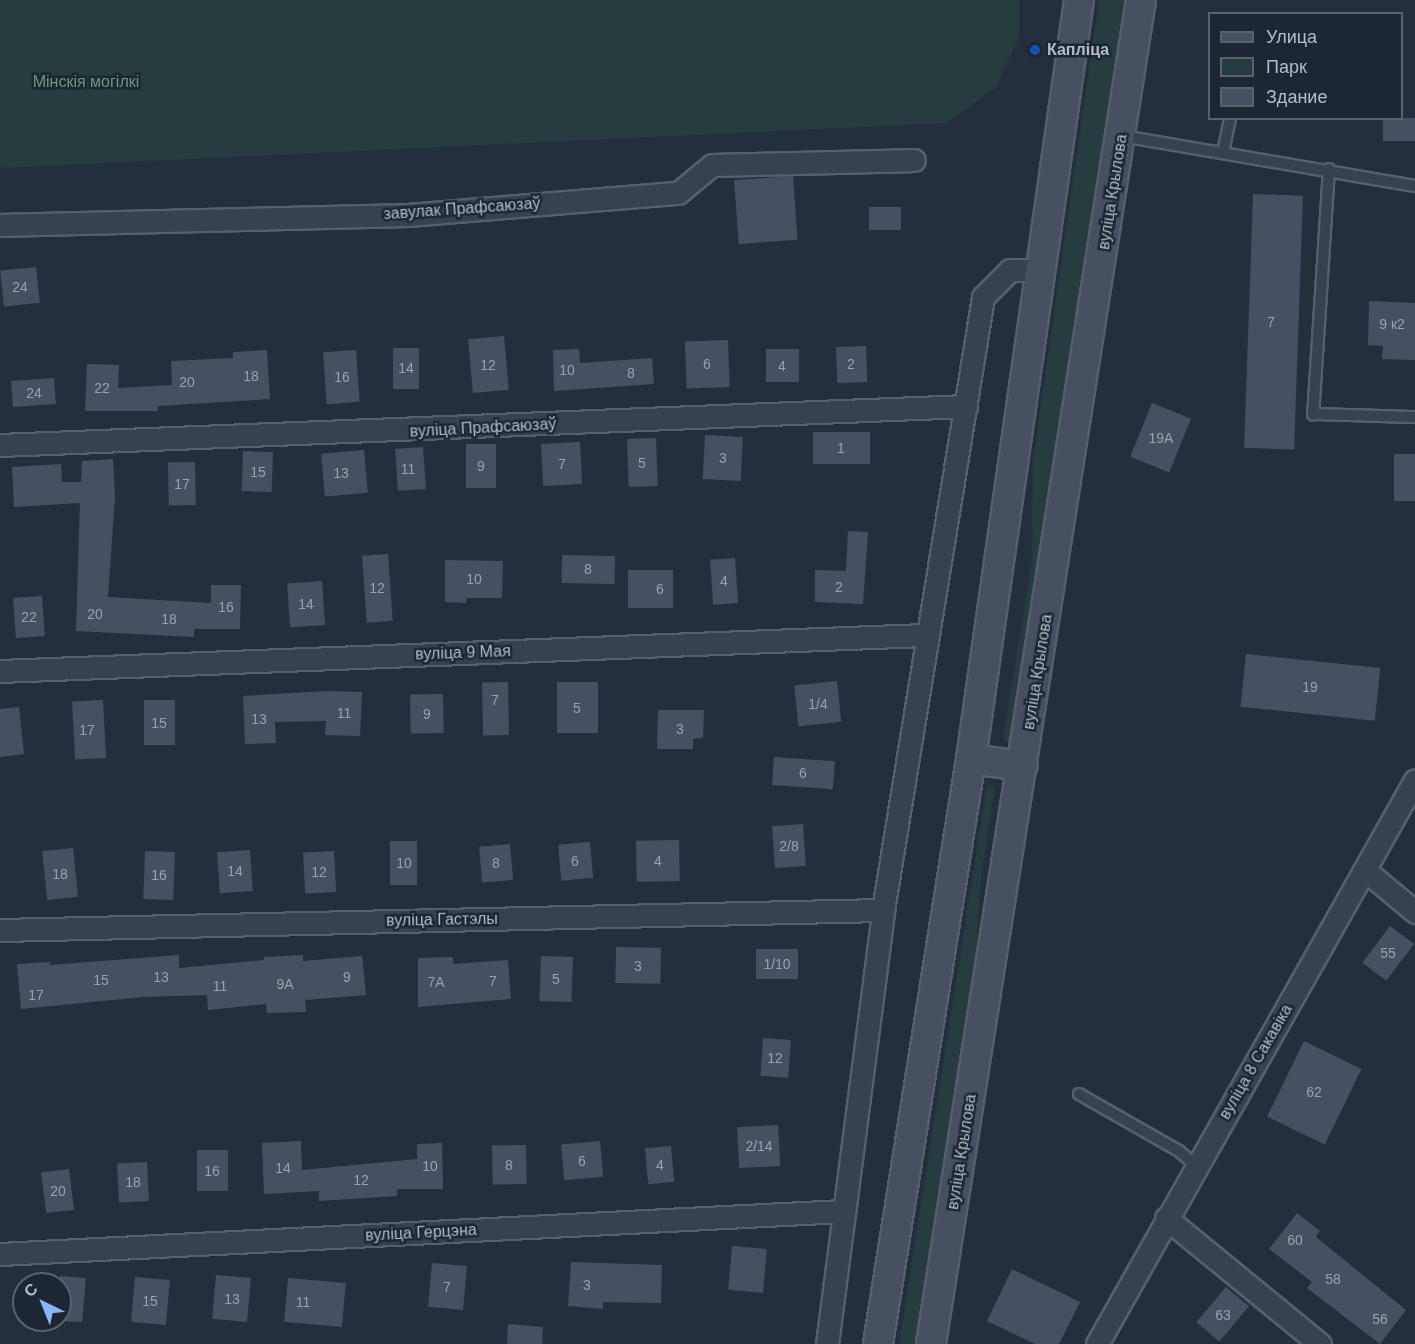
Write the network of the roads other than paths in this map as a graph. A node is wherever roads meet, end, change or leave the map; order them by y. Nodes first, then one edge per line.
1 (1079, 0) edge
2 (1142, 0) edge
3 (1230, 120) edge
4 (1122, 136) junction
5 (1223, 152) junction
6 (915, 160) dead end
7 (1329, 169) junction
8 (1415, 186) edge
9 (0, 225) edge
10 (1042, 270) junction
11 (966, 406) junction
12 (1415, 417) edge
13 (0, 445) edge
14 (926, 635) junction
15 (0, 671) edge
16 (971, 759) junction
17 (1023, 766) junction
18 (1415, 780) edge
19 (1366, 871) junction
20 (883, 909) junction
21 (1415, 912) edge
22 (0, 930) edge
23 (1079, 1094) dead end
24 (1196, 1166) junction
25 (843, 1211) junction
26 (1166, 1218) junction
27 (0, 1254) edge
28 (827, 1344) edge
29 (878, 1344) edge
30 (932, 1344) edge
31 (1097, 1344) edge
32 (1320, 1344) edge

1 - 10 main road
2 - 4 main road, вуліца Крылова
3 - 5 lane
4 - 5 lane
4 - 17 main road, вуліца Крылова
5 - 7 lane
6 - 9 street, завулак Прафсаюзаў
7 - 8 lane
7 - 12 lane
10 - 11 street
10 - 16 main road
11 - 13 street, вуліца Прафсаюзаў
11 - 14 street
14 - 15 street, вуліца 9 Мая
14 - 20 street
16 - 17 main road
16 - 29 main road
17 - 30 main road, вуліца Крылова
18 - 19 street, вуліца 8 Сакавіка
19 - 21 street
19 - 24 street, вуліца 8 Сакавіка
20 - 22 street, вуліца Гастэлы
20 - 25 street
23 - 24 lane
24 - 26 street, вуліца 8 Сакавіка
25 - 27 street, вуліца Герцэна
25 - 28 street
26 - 31 street, вуліца 8 Сакавіка
26 - 32 street

